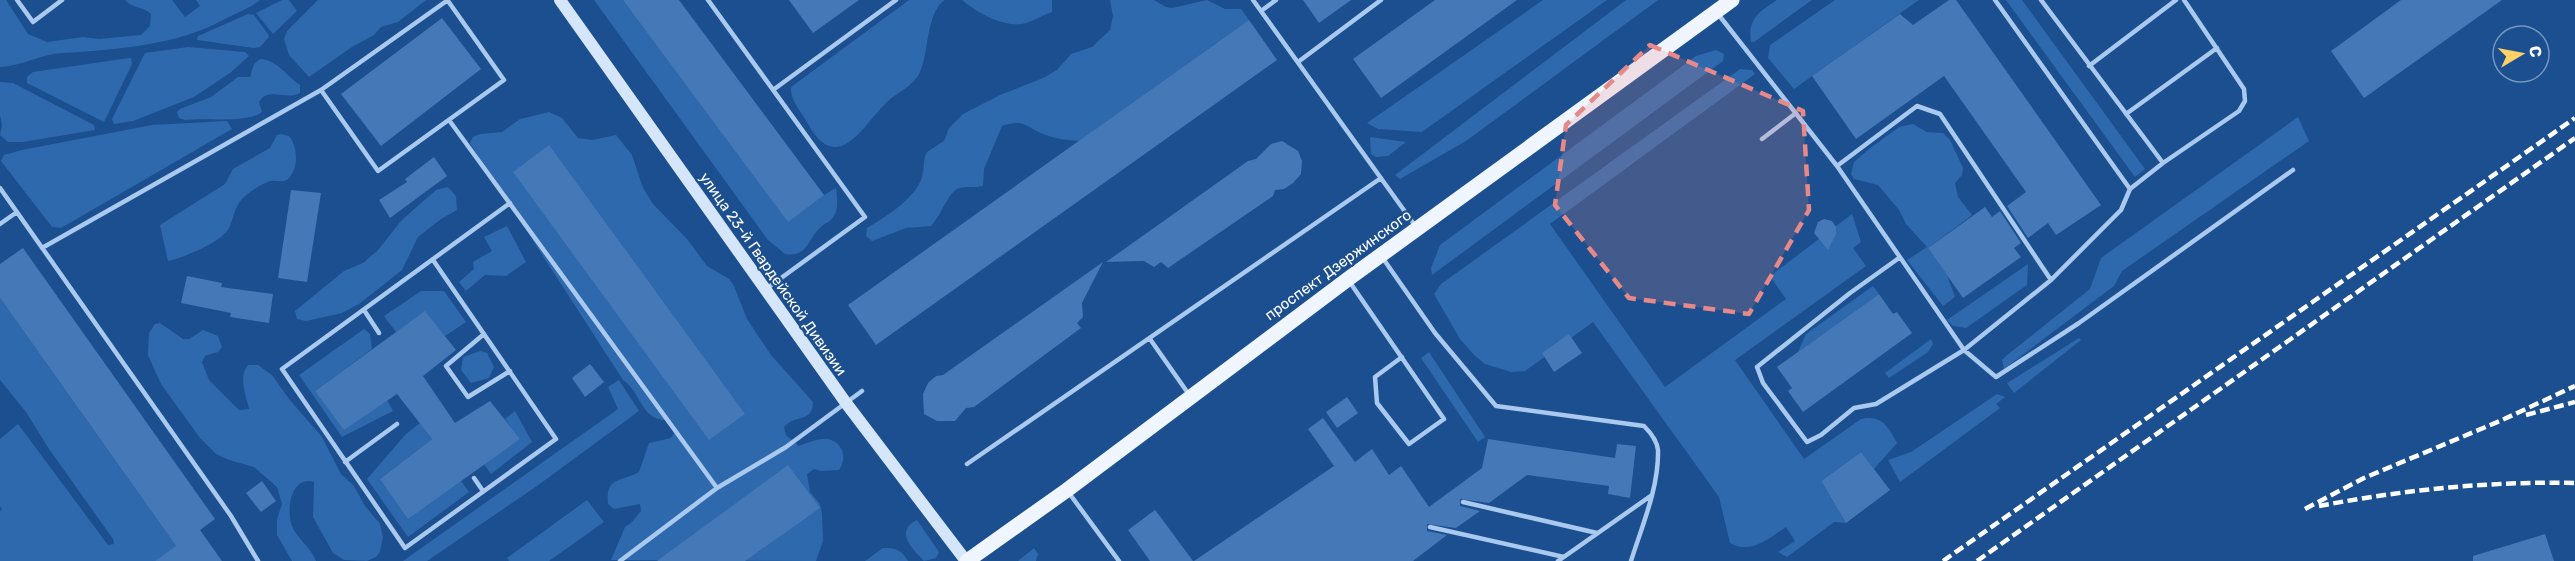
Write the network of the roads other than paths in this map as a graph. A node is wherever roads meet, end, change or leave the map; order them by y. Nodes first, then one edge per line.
1 (17, 0) edge
2 (62, 0) edge
3 (448, 0) edge
4 (560, 0) edge
5 (708, 0) edge
6 (896, 0) edge
7 (1253, 0) edge
8 (1276, 0) edge
9 (1381, 0) edge
10 (1732, 0) edge
11 (1995, 0) edge
12 (2041, 0) edge
13 (2176, 0) edge
14 (2184, 0) edge
15 (1261, 11) junction
16 (1716, 12) junction
17 (2217, 48) junction
18 (1298, 62) junction
19 (2089, 66) junction
20 (321, 90) junction
21 (773, 90) junction
22 (1796, 113) junction
23 (2126, 114) junction
24 (449, 120) junction
25 (1762, 139) dead end
26 (2163, 163) junction
27 (1837, 166) junction
28 (2293, 170) dead end
29 (1381, 178) junction
30 (0, 188) edge
31 (2130, 189) junction
32 (510, 203) junction
33 (16, 212) junction
34 (0, 224) edge
35 (1417, 228) junction
36 (42, 248) junction
37 (1380, 255) junction
38 (1899, 258) junction
39 (433, 260) junction
40 (1348, 279) junction
41 (2051, 280) junction
42 (766, 290) junction
43 (364, 310) junction
44 (379, 333) dead end
45 (484, 334) junction
46 (1150, 339) junction
47 (1964, 350) junction
48 (1401, 357) junction
49 (510, 371) junction
50 (862, 391) dead end
51 (1191, 397) junction
52 (846, 403) junction
53 (397, 424) dead end
54 (345, 462) junction
55 (967, 464) dead end
56 (474, 478) dead end
57 (717, 488) junction
58 (483, 490) junction
59 (1067, 490) junction
60 (1652, 495) junction
61 (1463, 502) dead end
62 (1430, 527) dead end
63 (1598, 533) junction
64 (1564, 557) junction
65 (258, 561) edge
66 (620, 561) edge
67 (967, 561) edge
68 (1119, 561) edge
69 (1558, 561) edge
70 (1631, 561) edge

1 - 2 lane
3 - 20 lane
3 - 24 lane
4 - 42 street, улица 23-й Гвардейской Дивизии
5 - 21 lane
6 - 21 lane
7 - 15 lane
8 - 15 lane
9 - 18 lane
10 - 16 main road, проспект Дзержинского
11 - 31 lane
12 - 19 lane
13 - 19 lane
14 - 17 lane
15 - 18 lane
16 - 22 lane
16 - 35 main road, проспект Дзержинского
17 - 23 lane
17 - 26 lane
18 - 29 lane
19 - 23 lane
20 - 24 lane
20 - 36 lane
21 - 42 lane
22 - 25 lane
22 - 27 lane
23 - 26 lane
24 - 32 lane
26 - 31 lane
27 - 38 lane
27 - 41 lane
28 - 47 lane
29 - 35 lane
29 - 46 lane
30 - 33 lane
31 - 41 lane
32 - 39 lane
32 - 57 lane
33 - 34 lane
33 - 36 lane
35 - 37 main road, проспект Дзержинского
36 - 65 lane
37 - 40 main road, проспект Дзержинского
37 - 60 lane
38 - 47 lane
38 - 47 lane
39 - 43 lane
39 - 45 lane
40 - 48 lane
40 - 51 main road, проспект Дзержинского
41 - 47 lane
42 - 52 street, улица 23-й Гвардейской Дивизии
43 - 44 lane
43 - 54 lane
45 - 49 lane
45 - 49 lane
46 - 51 lane
46 - 55 lane
48 - 48 lane
49 - 58 lane
50 - 52 lane
51 - 59 main road, проспект Дзержинского
52 - 57 lane
52 - 67 street, улица 23-й Гвардейской Дивизии
53 - 54 lane
54 - 58 lane
56 - 58 lane
57 - 66 lane
59 - 67 main road, проспект Дзержинского
59 - 68 lane
60 - 63 lane
60 - 70 lane
61 - 63 lane
62 - 64 lane
63 - 64 lane
64 - 69 lane

